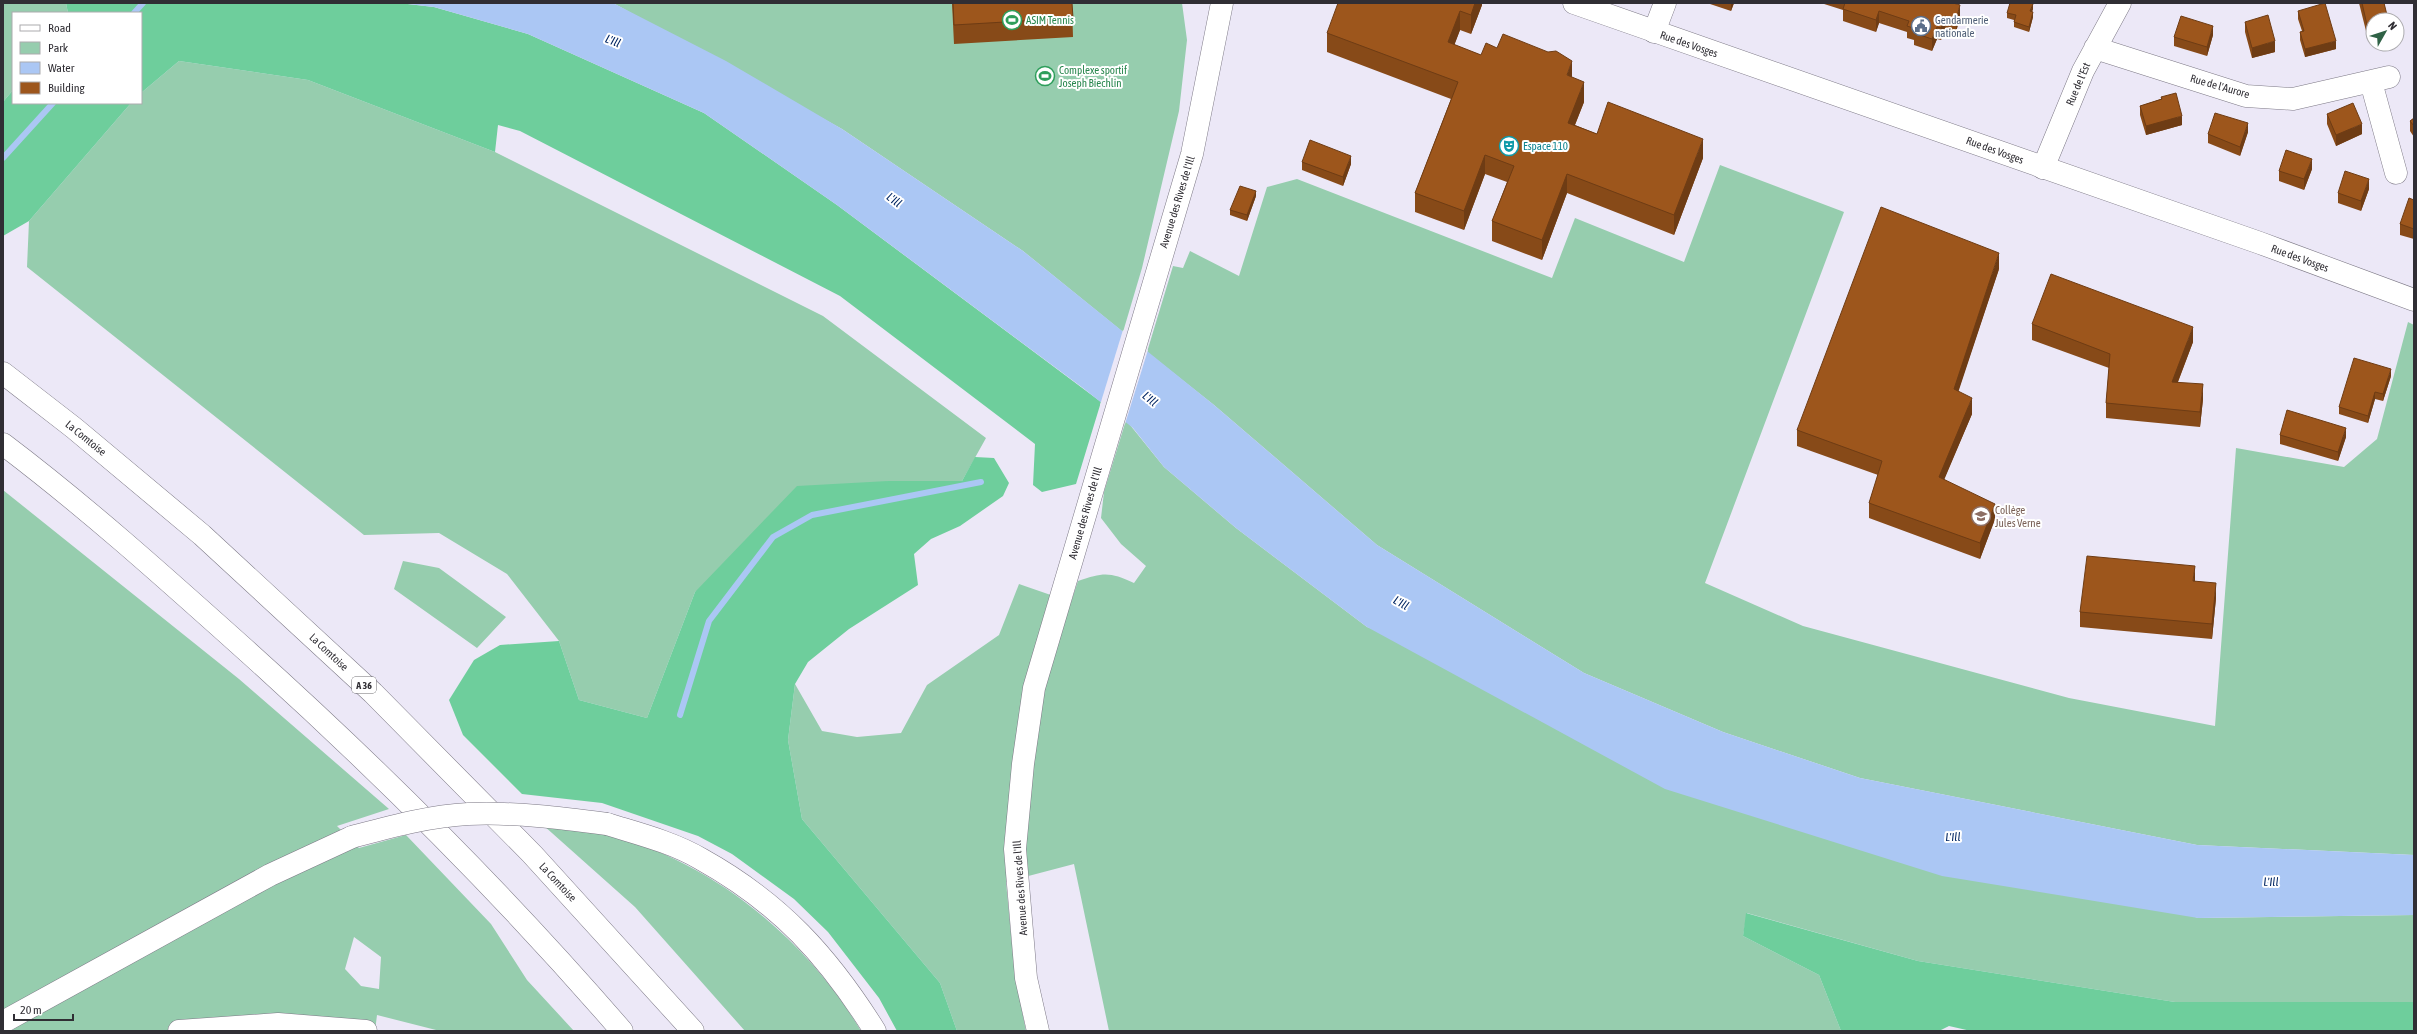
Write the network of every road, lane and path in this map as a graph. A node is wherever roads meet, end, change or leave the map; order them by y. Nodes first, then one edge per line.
1 (1222, 3) edge
2 (1574, 3) edge
3 (1665, 3) edge
4 (2120, 3) edge
5 (1654, 32) junction
6 (2095, 48) junction
7 (2043, 168) junction
8 (2396, 174) dead end
9 (2414, 300) edge
10 (3, 373) edge
11 (3, 444) edge
12 (3, 1022) edge
13 (358, 1030) edge
14 (179, 1031) edge
15 (622, 1031) edge
16 (693, 1031) edge
17 (876, 1031) edge
18 (1038, 1031) edge

1 - 18 main road, Avenue des Rives de l'Ill
2 - 5 main road, Rue des Vosges
3 - 5 main road
4 - 6 main road, Rue de l'Est
5 - 7 main road, Rue des Vosges
6 - 7 main road, Rue de l'Est
6 - 8 main road, Rue de l'Aurore
7 - 9 main road, Rue des Vosges
10 - 16 main road, La Comtoise / A 36
11 - 15 main road
12 - 17 main road, bridge
13 - 14 main road

